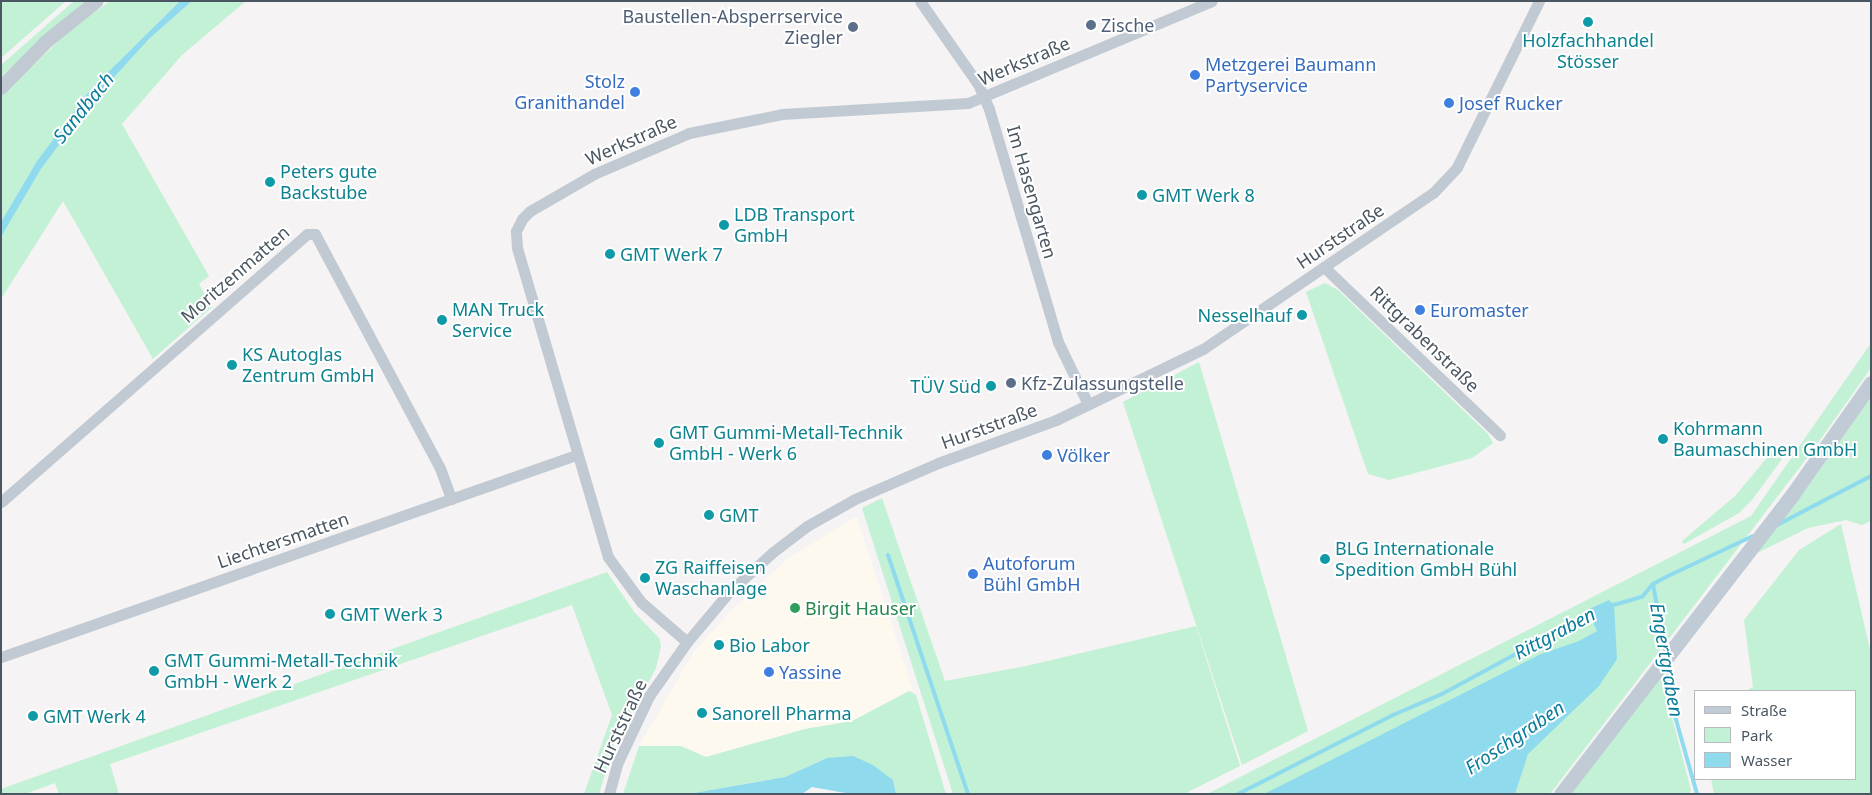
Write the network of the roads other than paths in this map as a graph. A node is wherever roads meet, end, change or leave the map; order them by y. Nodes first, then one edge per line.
1 (97, 1) edge
2 (920, 1) edge
3 (1539, 1) edge
4 (1210, 2) edge
5 (1, 88) edge
6 (984, 97) junction
7 (1325, 268) junction
8 (1871, 383) edge
9 (1088, 404) junction
10 (1500, 435) dead end
11 (576, 455) junction
12 (451, 499) junction
13 (1, 502) edge
14 (687, 642) junction
15 (1, 657) edge
16 (608, 794) edge
17 (1561, 794) edge

1 - 5 street
2 - 6 street, Im Hasengarten
3 - 7 street, Hurststraße
4 - 6 street, Werkstraße
6 - 9 street, Im Hasengarten
6 - 11 street, Werkstraße
7 - 9 street, Hurststraße
7 - 10 street, Rittgrabenstraße
8 - 17 main road
9 - 14 street, Hurststraße
11 - 12 street, Liechtersmatten
11 - 14 street, Werkstraße
12 - 13 street, Moritzenmatten
12 - 15 street, Liechtersmatten
14 - 16 street, Hurststraße

